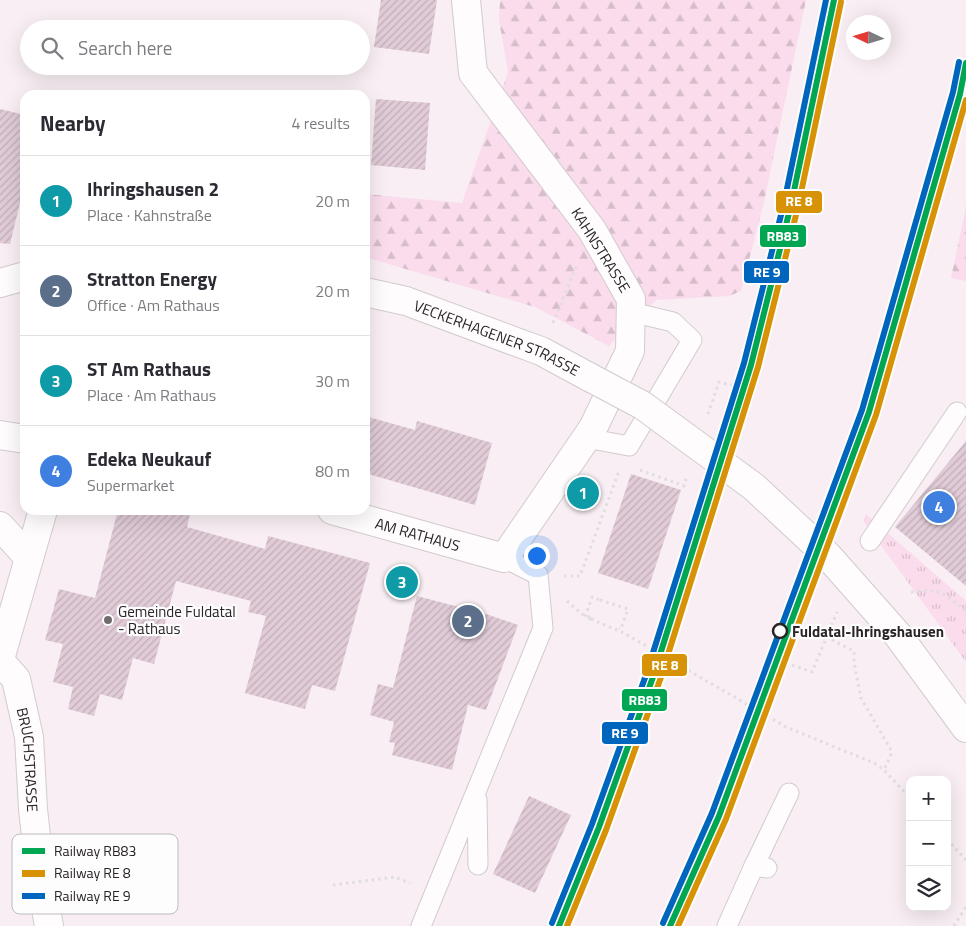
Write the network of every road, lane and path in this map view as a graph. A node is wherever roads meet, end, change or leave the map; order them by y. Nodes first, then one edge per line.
1 (466, 0) edge
2 (577, 265) dead end
3 (20, 277) edge
4 (0, 283) edge
5 (370, 293) edge
6 (631, 312) junction
7 (556, 314) dead end
8 (736, 386) dead end
9 (957, 412) dead end
10 (706, 420) dead end
11 (0, 436) edge
12 (20, 438) edge
13 (586, 438) junction
14 (622, 464) dead end
15 (631, 467) dead end
16 (690, 467) dead end
17 (42, 515) edge
18 (350, 515) edge
19 (0, 526) edge
20 (870, 541) dead end
21 (29, 558) junction
22 (504, 558) junction
23 (538, 575) junction
24 (912, 592) dead end
25 (966, 611) edge
26 (582, 614) dead end
27 (0, 660) edge
28 (786, 663) dead end
29 (966, 728) edge
30 (884, 770) junction
31 (477, 789) junction
32 (789, 793) dead end
33 (906, 794) edge
34 (36, 834) edge
35 (951, 843) edge
36 (966, 860) edge
37 (478, 865) dead end
38 (333, 886) dead end
39 (435, 892) junction
40 (966, 907) edge
41 (421, 926) edge
42 (727, 926) edge
43 (954, 926) edge

1 - 6 street, KAHNSTRASSE
2 - 7 path
3 - 4 street
5 - 29 street, VECKERHAGENER STRASSE, bridge
6 - 13 street, KAHNSTRASSE
6 - 13 lane
8 - 10 path
9 - 20 lane
11 - 12 street
13 - 22 street, KAHNSTRASSE
14 - 23 path
15 - 16 path
17 - 21 street
18 - 22 street, AM RATHAUS
19 - 21 street
21 - 27 street
22 - 23 lane
23 - 31 lane
24 - 25 path
26 - 30 path, bridge
27 - 34 street, BRUCHSTRASSE
28 - 30 path
30 - 33 path
31 - 37 lane
31 - 39 lane
32 - 42 lane
35 - 36 path
38 - 39 path
39 - 41 lane
40 - 43 path

